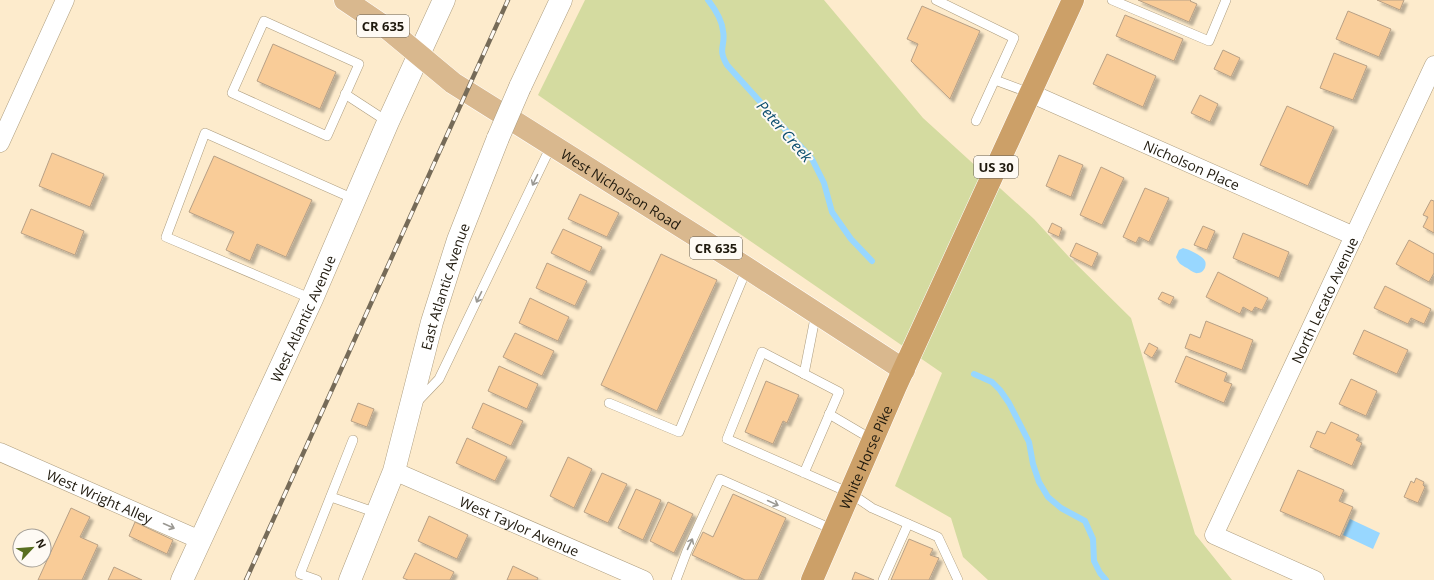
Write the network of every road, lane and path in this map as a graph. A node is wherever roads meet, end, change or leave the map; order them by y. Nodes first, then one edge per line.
1 (64, 0) edge
2 (345, 0) edge
3 (444, 0) edge
4 (561, 0) edge
5 (936, 0) edge
6 (1073, 0) edge
7 (1112, 0) edge
8 (1226, 0) edge
9 (419, 54) junction
10 (1434, 64) edge
11 (995, 80) junction
12 (1030, 93) junction
13 (345, 94) junction
14 (976, 121) dead end
15 (388, 122) junction
16 (0, 143) edge
17 (552, 144) junction
18 (354, 199) junction
19 (1354, 236) junction
20 (747, 268) junction
21 (312, 299) junction
22 (816, 313) junction
23 (904, 370) junction
24 (804, 374) junction
25 (609, 402) dead end
26 (409, 410) junction
27 (830, 414) junction
28 (353, 440) dead end
29 (873, 440) junction
30 (0, 452) edge
31 (394, 471) junction
32 (804, 473) junction
33 (850, 494) junction
34 (331, 497) junction
35 (377, 514) junction
36 (908, 524) junction
37 (834, 530) junction
38 (200, 540) junction
39 (182, 580) edge
40 (317, 580) edge
41 (350, 580) edge
42 (644, 580) edge
43 (676, 580) edge
44 (812, 580) edge
45 (883, 580) edge
46 (958, 580) edge
47 (1315, 580) edge

1 - 16 street
2 - 9 main road, West Nicholson Road / CR 635
3 - 9 street, West Atlantic Avenue
4 - 26 street, East Atlantic Avenue, bridge
5 - 11 lane
6 - 12 highway, US 30
7 - 8 lane
9 - 15 street, West Atlantic Avenue
9 - 17 main road, West Nicholson Road / CR 635
10 - 19 street, North Lecato Avenue
11 - 12 lane
11 - 14 lane
12 - 19 street, Nicholson Place
12 - 23 highway, White Horse Pike / US 30
13 - 13 lane
13 - 15 lane
15 - 18 street, West Atlantic Avenue
17 - 20 main road, West Nicholson Road / CR 635
17 -> 26 lane
18 - 21 street, West Atlantic Avenue
18 - 21 lane
19 - 47 street, North Lecato Avenue
20 - 22 main road, West Nicholson Road / CR 635
20 - 25 lane
21 - 38 street, West Atlantic Avenue
22 - 23 main road, West Nicholson Road / CR 635
22 - 24 lane
23 - 29 highway, White Horse Pike / US 30
24 - 27 lane
24 - 32 lane
26 - 31 street, East Atlantic Avenue
27 - 29 lane
27 - 32 lane
28 - 34 lane
29 - 33 highway, White Horse Pike / US 30
30 -> 38 street, West Wright Alley
31 - 35 street, East Atlantic Avenue
31 - 42 street, West Taylor Avenue
32 - 33 lane
33 - 36 lane
33 - 37 highway, White Horse Pike / US 30
34 - 35 lane
34 - 40 lane
35 - 41 street, East Atlantic Avenue
36 - 45 lane
36 - 46 lane
43 -> 37 lane
37 - 44 highway, White Horse Pike / US 30
38 - 39 street, West Atlantic Avenue

